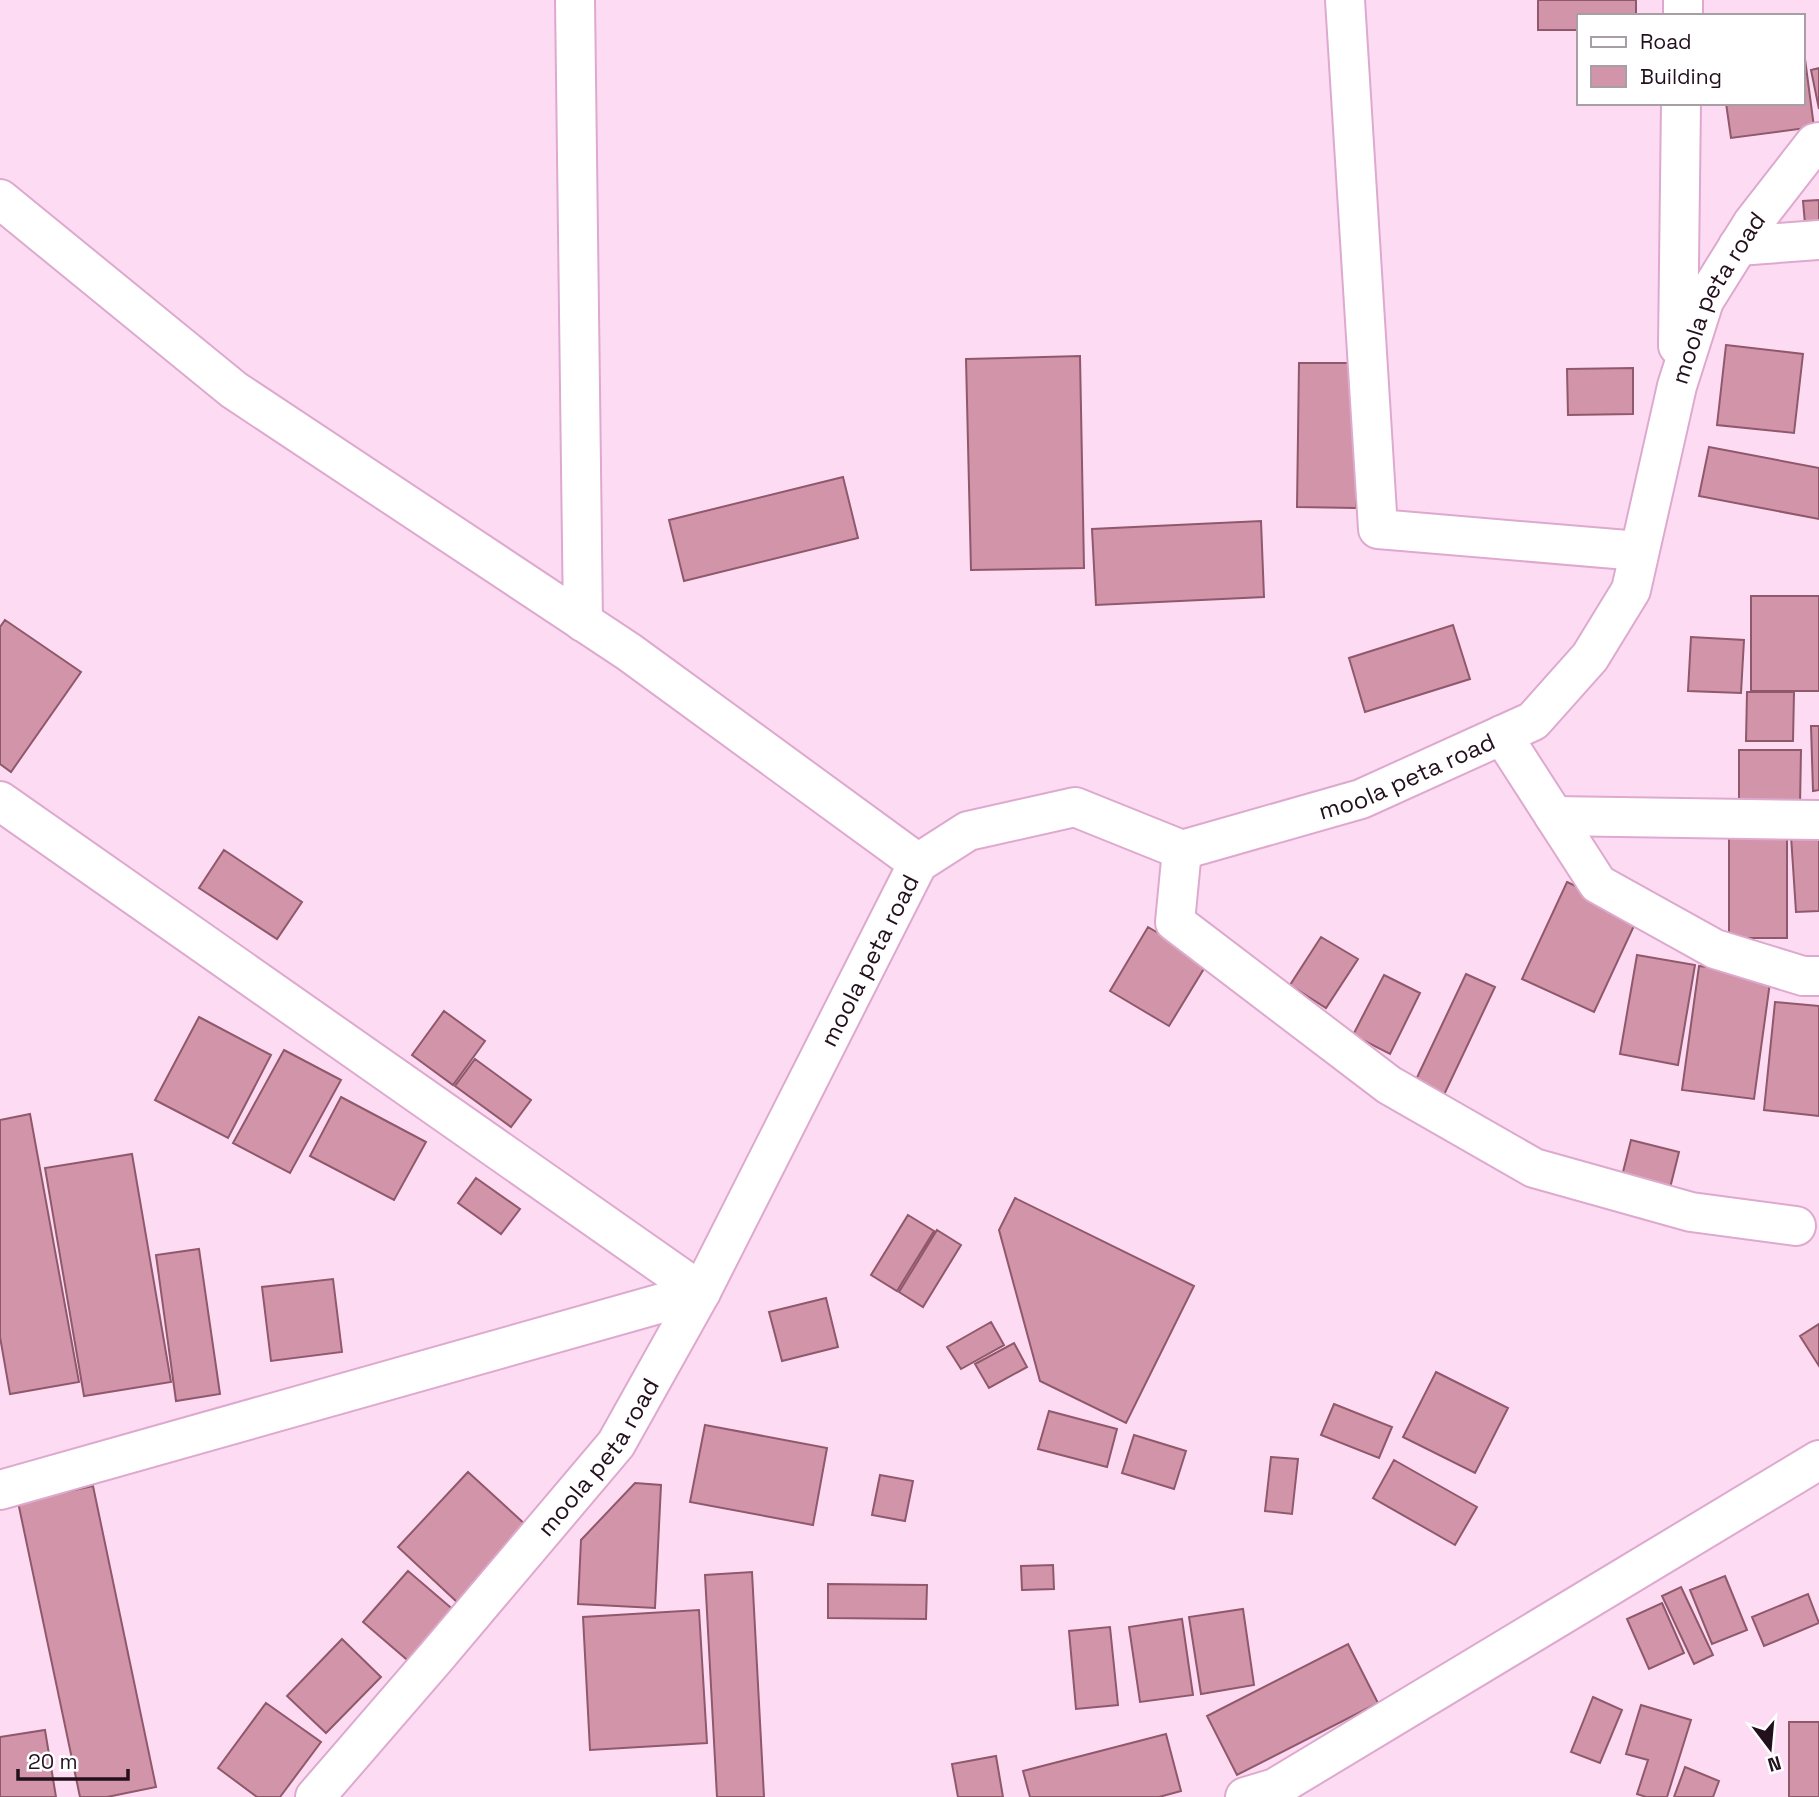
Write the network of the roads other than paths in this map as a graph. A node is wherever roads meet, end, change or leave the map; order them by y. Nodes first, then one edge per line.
1 (575, 0) edge
2 (1345, 0) edge
3 (1681, 105) edge
4 (1819, 142) edge
5 (0, 199) edge
6 (1819, 240) edge
7 (1738, 246) junction
8 (1677, 386) junction
9 (1639, 551) junction
10 (583, 622) junction
11 (1502, 735) junction
12 (0, 801) edge
13 (1554, 816) junction
14 (1819, 820) edge
15 (1182, 850) junction
16 (919, 863) junction
17 (1819, 976) edge
18 (1796, 1226) dead end
19 (701, 1292) junction
20 (1819, 1460) edge
21 (0, 1490) edge
22 (1260, 1793) edge
23 (315, 1797) edge
24 (1314, 1797) edge

1 - 10 street
2 - 9 street
3 - 8 street
4 - 7 street, moola peta road
5 - 10 street
6 - 7 street
7 - 8 street, moola peta road
8 - 9 street, moola peta road
9 - 11 street, moola peta road
10 - 16 street
11 - 13 street
11 - 15 street, moola peta road
12 - 19 street
13 - 14 street
13 - 17 street
15 - 16 street, moola peta road
15 - 18 street
16 - 19 street, moola peta road
19 - 21 street
19 - 23 street, moola peta road
20 - 22 street
22 - 24 street

